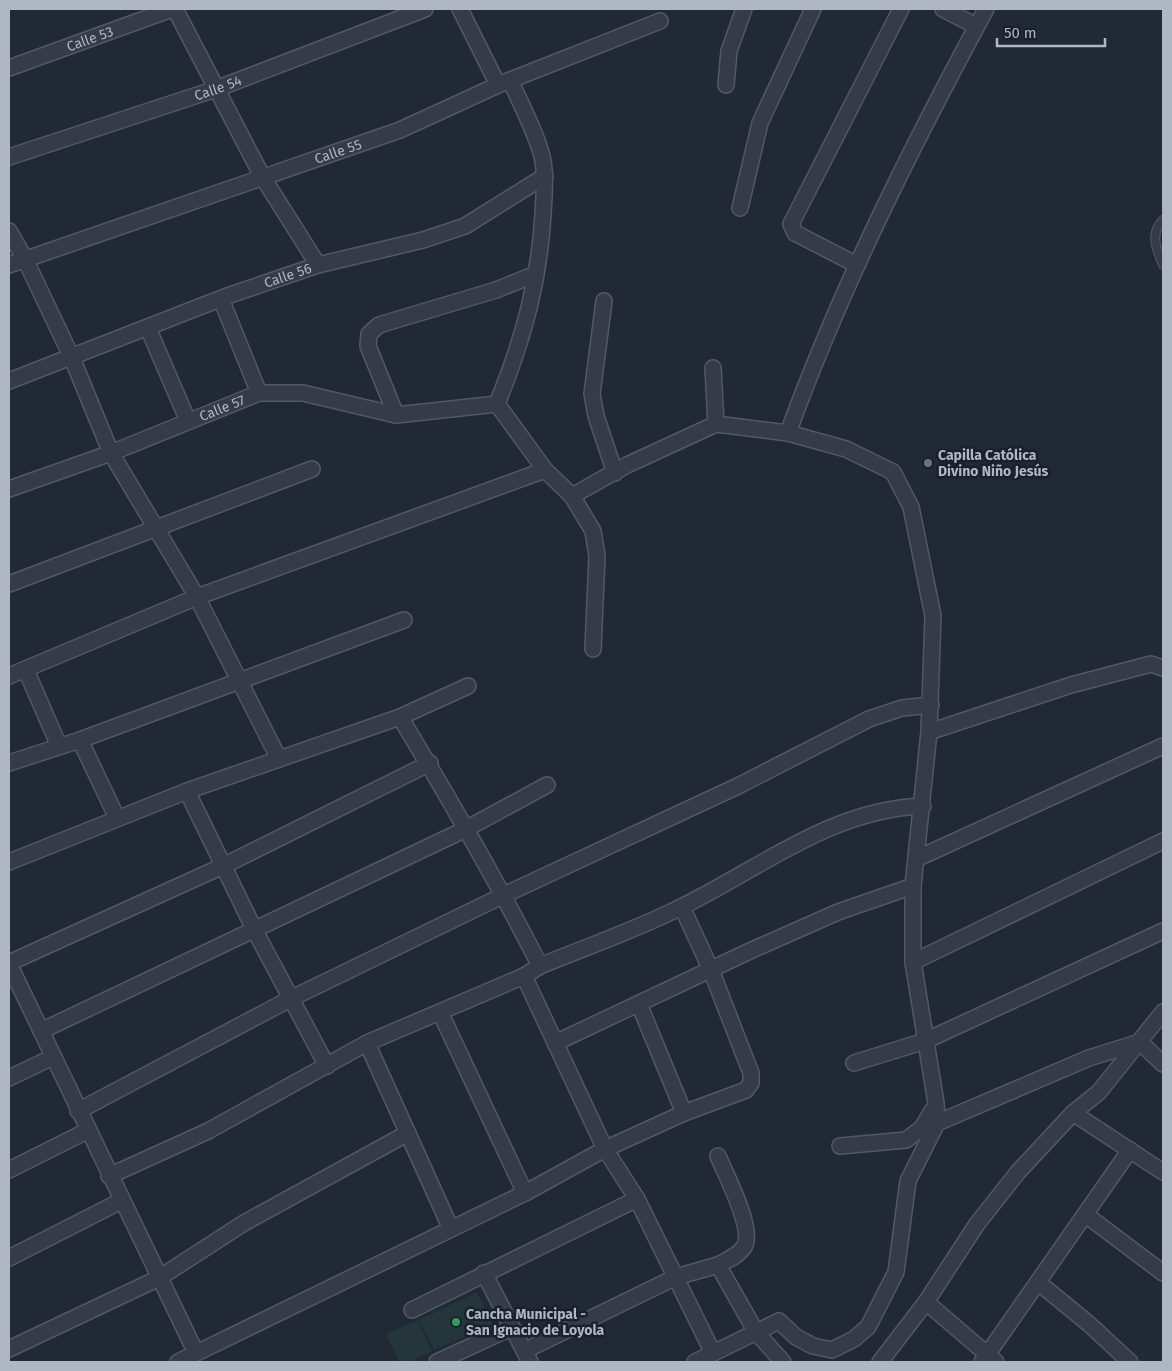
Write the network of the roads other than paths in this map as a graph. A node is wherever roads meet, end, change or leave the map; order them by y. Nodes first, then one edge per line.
1 (174, 9) edge
2 (424, 9) edge
3 (460, 9) edge
4 (744, 9) edge
5 (813, 9) edge
6 (901, 9) edge
7 (943, 9) edge
8 (986, 9) edge
9 (660, 21) dead end
10 (976, 26) junction
11 (9, 68) edge
12 (504, 83) junction
13 (726, 85) dead end
14 (216, 88) junction
15 (9, 158) edge
16 (262, 176) junction
17 (545, 176) junction
18 (740, 208) dead end
19 (1163, 220) edge
20 (9, 232) edge
21 (25, 259) junction
22 (858, 264) junction
23 (9, 265) edge
24 (318, 265) junction
25 (1163, 265) edge
26 (536, 274) junction
27 (221, 298) junction
28 (604, 301) dead end
29 (148, 328) junction
30 (72, 358) junction
31 (713, 368) dead end
32 (9, 381) edge
33 (259, 393) junction
34 (497, 404) junction
35 (396, 415) junction
36 (188, 422) junction
37 (716, 424) junction
38 (788, 433) junction
39 (111, 453) junction
40 (312, 469) dead end
41 (545, 470) junction
42 (615, 473) junction
43 (9, 489) edge
44 (572, 496) junction
45 (154, 528) junction
46 (9, 584) edge
47 (197, 597) junction
48 (404, 620) dead end
49 (593, 649) dead end
50 (1163, 668) edge
51 (26, 670) junction
52 (9, 676) edge
53 (240, 680) junction
54 (468, 686) dead end
55 (931, 705) junction
56 (400, 716) junction
57 (930, 732) junction
58 (80, 740) junction
59 (59, 746) junction
60 (1163, 746) edge
61 (280, 759) junction
62 (9, 763) edge
63 (430, 763) junction
64 (547, 786) dead end
65 (187, 791) junction
66 (922, 806) junction
67 (116, 818) junction
68 (466, 829) junction
69 (1163, 841) edge
70 (916, 859) junction
71 (9, 862) edge
72 (223, 866) junction
73 (913, 886) junction
74 (504, 895) junction
75 (682, 906) junction
76 (255, 931) junction
77 (1163, 931) edge
78 (913, 962) junction
79 (9, 964) edge
80 (540, 966) junction
81 (711, 970) junction
82 (524, 976) junction
83 (13, 985) edge
84 (292, 998) junction
85 (639, 1004) junction
86 (440, 1012) junction
87 (1163, 1012) edge
88 (41, 1031) junction
89 (925, 1040) junction
90 (1140, 1042) junction
91 (367, 1043) junction
92 (555, 1043) junction
93 (53, 1057) junction
94 (854, 1063) dead end
95 (1163, 1064) edge
96 (327, 1066) junction
97 (9, 1078) edge
98 (936, 1103) junction
99 (78, 1111) junction
100 (684, 1113) junction
101 (1073, 1113) junction
102 (937, 1122) junction
103 (87, 1131) junction
104 (408, 1133) junction
105 (840, 1146) dead end
106 (605, 1149) junction
107 (1130, 1150) junction
108 (718, 1156) dead end
109 (9, 1170) edge
110 (1163, 1172) edge
111 (109, 1176) junction
112 (525, 1193) junction
113 (637, 1199) junction
114 (121, 1201) junction
115 (1086, 1215) junction
116 (451, 1229) junction
117 (9, 1258) edge
118 (718, 1265) junction
119 (484, 1273) junction
120 (1163, 1273) edge
121 (676, 1277) junction
122 (159, 1278) junction
123 (1039, 1283) junction
124 (926, 1302) junction
125 (412, 1310) dead end
126 (511, 1328) junction
127 (756, 1332) junction
128 (9, 1349) edge
129 (712, 1353) junction
130 (196, 1354) junction
131 (527, 1356) edge
132 (989, 1360) edge
133 (443, 1361) edge
134 (178, 1362) edge
135 (694, 1362) edge
136 (783, 1362) edge
137 (880, 1362) edge
138 (1130, 1362) edge

1 - 11 street, Calle 53
1 - 14 street, Calle 56
2 - 14 street, Calle 54
3 - 12 street
4 - 13 street
5 - 18 street
6 - 22 street
7 - 10 street
8 - 10 street
9 - 12 street, Calle 55
10 - 22 street
12 - 16 street, Calle 55
12 - 17 street
14 - 15 street, Calle 54
14 - 16 street, Calle 56
16 - 21 street, Calle 55
16 - 24 street, Calle 56
17 - 24 street
17 - 26 street
19 - 25 lane
20 - 21 street
21 - 23 street, Calle 55
21 - 30 street
22 - 38 street
24 - 27 street, Calle 56
26 - 34 street
26 - 35 street
27 - 29 street, Calle 56
27 - 33 street
28 - 42 street
29 - 30 street, Calle 56
29 - 36 street
30 - 32 street, Calle 56
30 - 39 street
31 - 37 street
33 - 35 street, Calle 57
33 - 36 street, Calle 57
34 - 35 street, Calle 57
34 - 41 street
36 - 39 street, Calle 57
37 - 38 street
37 - 42 street
38 - 55 street
39 - 43 street, Calle 57
39 - 45 street
40 - 45 street
41 - 44 street
41 - 47 street
42 - 44 street
44 - 49 street
45 - 46 street
45 - 47 street
47 - 51 street
47 - 53 street
48 - 53 street
50 - 57 street
51 - 52 street
51 - 59 street
53 - 58 street
53 - 61 street
54 - 56 street
55 - 57 street
55 - 74 street
56 - 61 street
56 - 63 street
57 - 66 street
58 - 59 street
58 - 67 street
59 - 62 street
60 - 70 street
61 - 65 street
63 - 68 street
63 - 72 street
64 - 68 street
65 - 67 street
65 - 72 street
66 - 70 street
66 - 75 street
67 - 71 street
68 - 74 street
68 - 76 street
69 - 78 street
70 - 73 street
72 - 76 street
72 - 79 street
73 - 78 street
73 - 81 street
74 - 80 street
74 - 84 street
75 - 80 street
75 - 81 street
76 - 84 street
76 - 88 street
77 - 89 street
78 - 89 street
79 - 83 street
80 - 82 street
81 - 85 street
81 - 100 street
82 - 86 street
82 - 92 street
83 - 88 street
84 - 96 street
84 - 99 street
85 - 92 street
85 - 100 street
86 - 91 street
86 - 112 street
87 - 90 street
88 - 93 street
89 - 94 street
89 - 98 street
90 - 95 street
90 - 101 street
90 - 102 street
91 - 96 street
91 - 104 street
92 - 106 street
93 - 97 street
93 - 99 street
96 - 111 street
98 - 102 street
98 - 105 street
99 - 103 street
100 - 106 street
101 - 107 street
101 - 124 street
102 - 127 street
103 - 109 street
103 - 111 street
104 - 116 street
104 - 122 street
106 - 112 street
106 - 113 street
107 - 110 street
107 - 115 street
108 - 118 street
111 - 114 street
112 - 116 street
113 - 119 street
113 - 121 street
114 - 117 street
114 - 122 street
115 - 120 street
115 - 123 street
116 - 130 street
118 - 121 street
118 - 127 street
119 - 125 street
119 - 126 street
121 - 129 street
121 - 131 street
122 - 128 street
122 - 130 street
123 - 132 street
123 - 138 street
124 - 132 street
124 - 137 street
126 - 131 street
126 - 133 street
127 - 129 street
127 - 136 street
129 - 135 street
130 - 134 street

